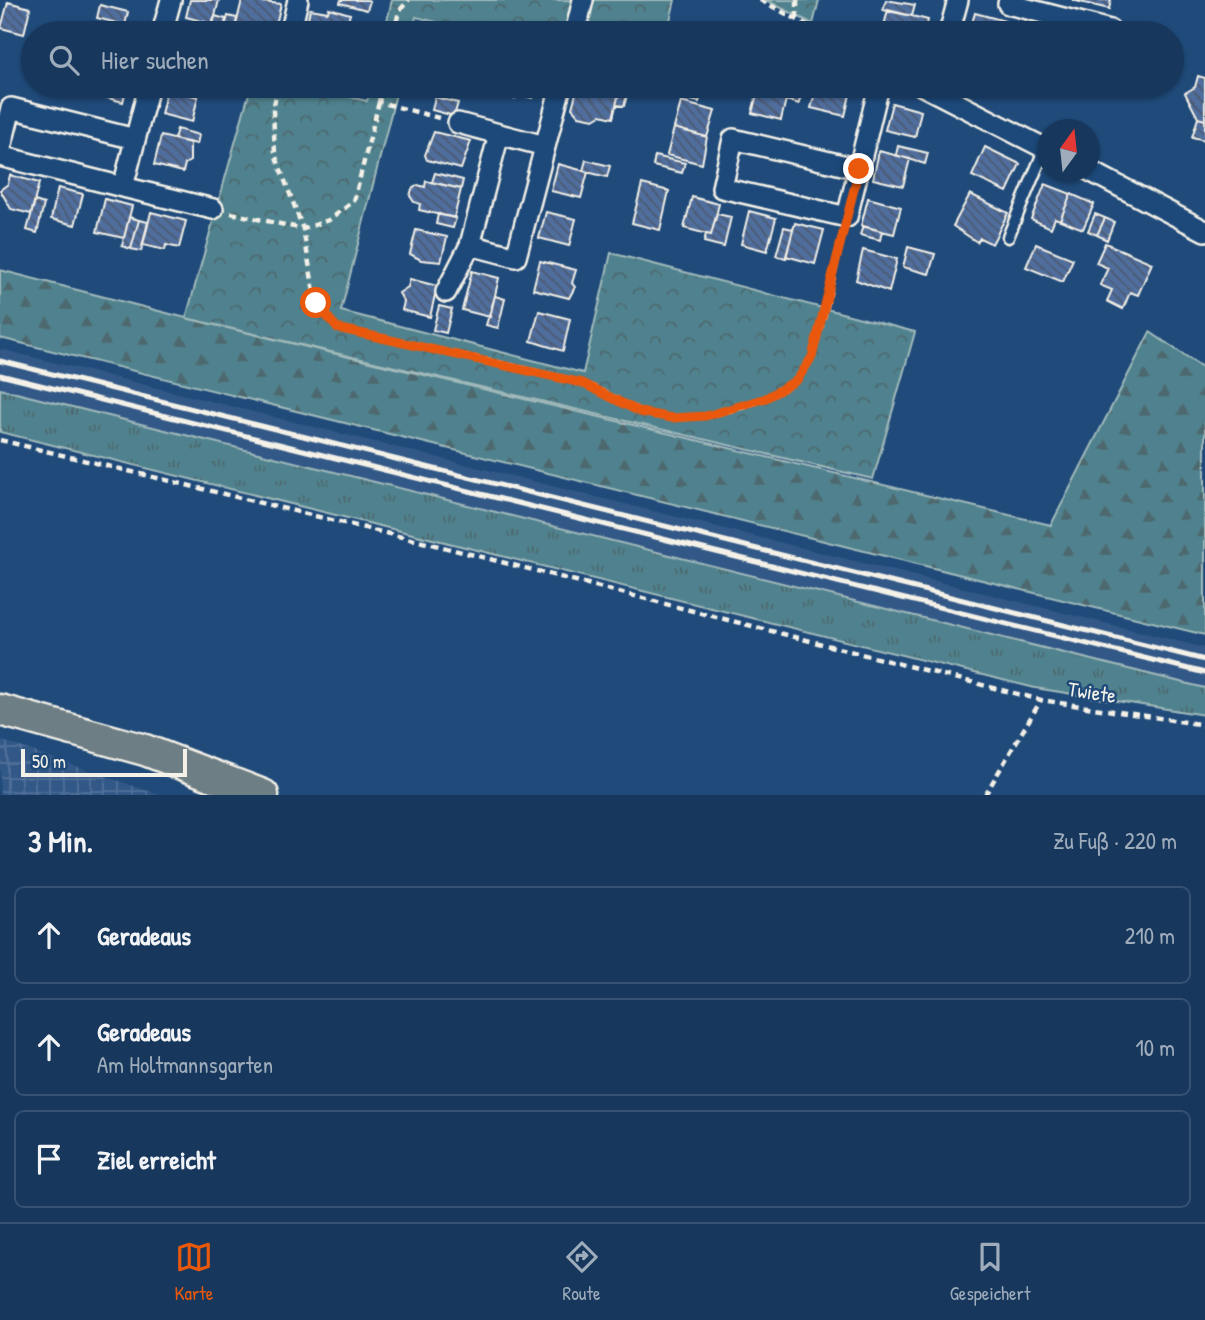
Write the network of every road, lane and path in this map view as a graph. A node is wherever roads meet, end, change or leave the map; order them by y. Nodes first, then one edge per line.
1 (170, 0) edge
2 (298, 0) edge
3 (409, 0) edge
4 (583, 0) edge
5 (760, 0) edge
6 (797, 0) edge
7 (958, 0) edge
8 (1003, 1) edge
9 (797, 20) joint
10 (165, 21) edge
11 (293, 21) edge
12 (397, 21) edge
13 (578, 21) edge
14 (952, 21) edge
15 (1077, 21) edge
16 (146, 98) edge
17 (276, 98) edge
18 (380, 98) edge
19 (558, 98) edge
20 (876, 98) edge
21 (950, 98) edge
22 (379, 103) junction
23 (458, 123) joint
24 (499, 134) junction
25 (135, 139) junction
26 (1037, 144) edge
27 (545, 146) junction
28 (0, 154) edge
29 (859, 169) junction
30 (1037, 170) edge
31 (1100, 176) edge
32 (123, 187) junction
33 (213, 209) joint
34 (847, 217) junction
35 (303, 229) junction
36 (1205, 231) edge
37 (1008, 237) dead end
38 (470, 245) junction
39 (446, 292) dead end
40 (0, 440) edge
41 (1041, 700) junction
42 (0, 710) edge
43 (1205, 725) edge
44 (263, 795) edge
45 (985, 795) edge

1 - 10 street
2 - 11 street
3 - 12 path
4 - 13 street
5 - 9 path
6 - 9 path
7 - 14 street
8 - 15 street
16 - 25 street
17 - 35 path
18 - 22 path
19 - 27 street
20 - 29 street
21 - 26 street
22 - 23 path
22 - 35 path
23 - 24 street
24 - 27 street
24 - 38 street
25 - 28 street
25 - 32 street
27 - 38 street
28 - 32 street
29 - 34 street
29 - 34 street
30 - 37 lane
31 - 36 street
32 - 33 street
33 - 35 path
34 - 35 path
38 - 39 street
40 - 41 path
41 - 43 path, Twiete
41 - 45 path, Twiete
42 - 44 main road

